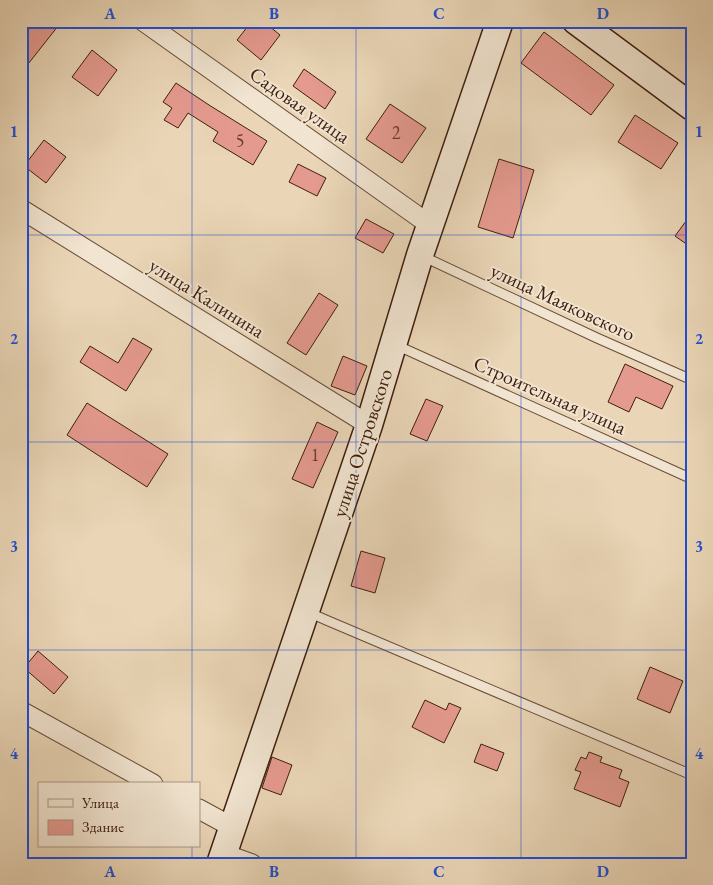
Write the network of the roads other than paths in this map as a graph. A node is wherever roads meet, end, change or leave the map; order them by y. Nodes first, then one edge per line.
1 (143, 21) edge
2 (500, 21) edge
3 (576, 21) edge
4 (692, 107) edge
5 (21, 209) edge
6 (430, 225) junction
7 (420, 255) junction
8 (393, 344) junction
9 (692, 380) edge
10 (369, 426) junction
11 (692, 479) edge
12 (306, 610) junction
13 (22, 714) edge
14 (692, 775) edge
15 (149, 782) edge
16 (200, 810) edge
17 (232, 827) junction
18 (222, 859) edge
19 (252, 864) edge

1 - 6 street, Садовая улица
2 - 6 street, улица Островского
3 - 4 street
5 - 10 street, улица Калинина
6 - 7 street, улица Островского
7 - 8 street, улица Островского
7 - 9 lane, улица Маяковского
8 - 10 street, улица Островского
8 - 11 lane, Строительная улица
10 - 12 street, улица Островского
12 - 14 lane
12 - 17 street, улица Островского
13 - 15 street
16 - 17 street
17 - 18 street, улица Островского
18 - 19 street

